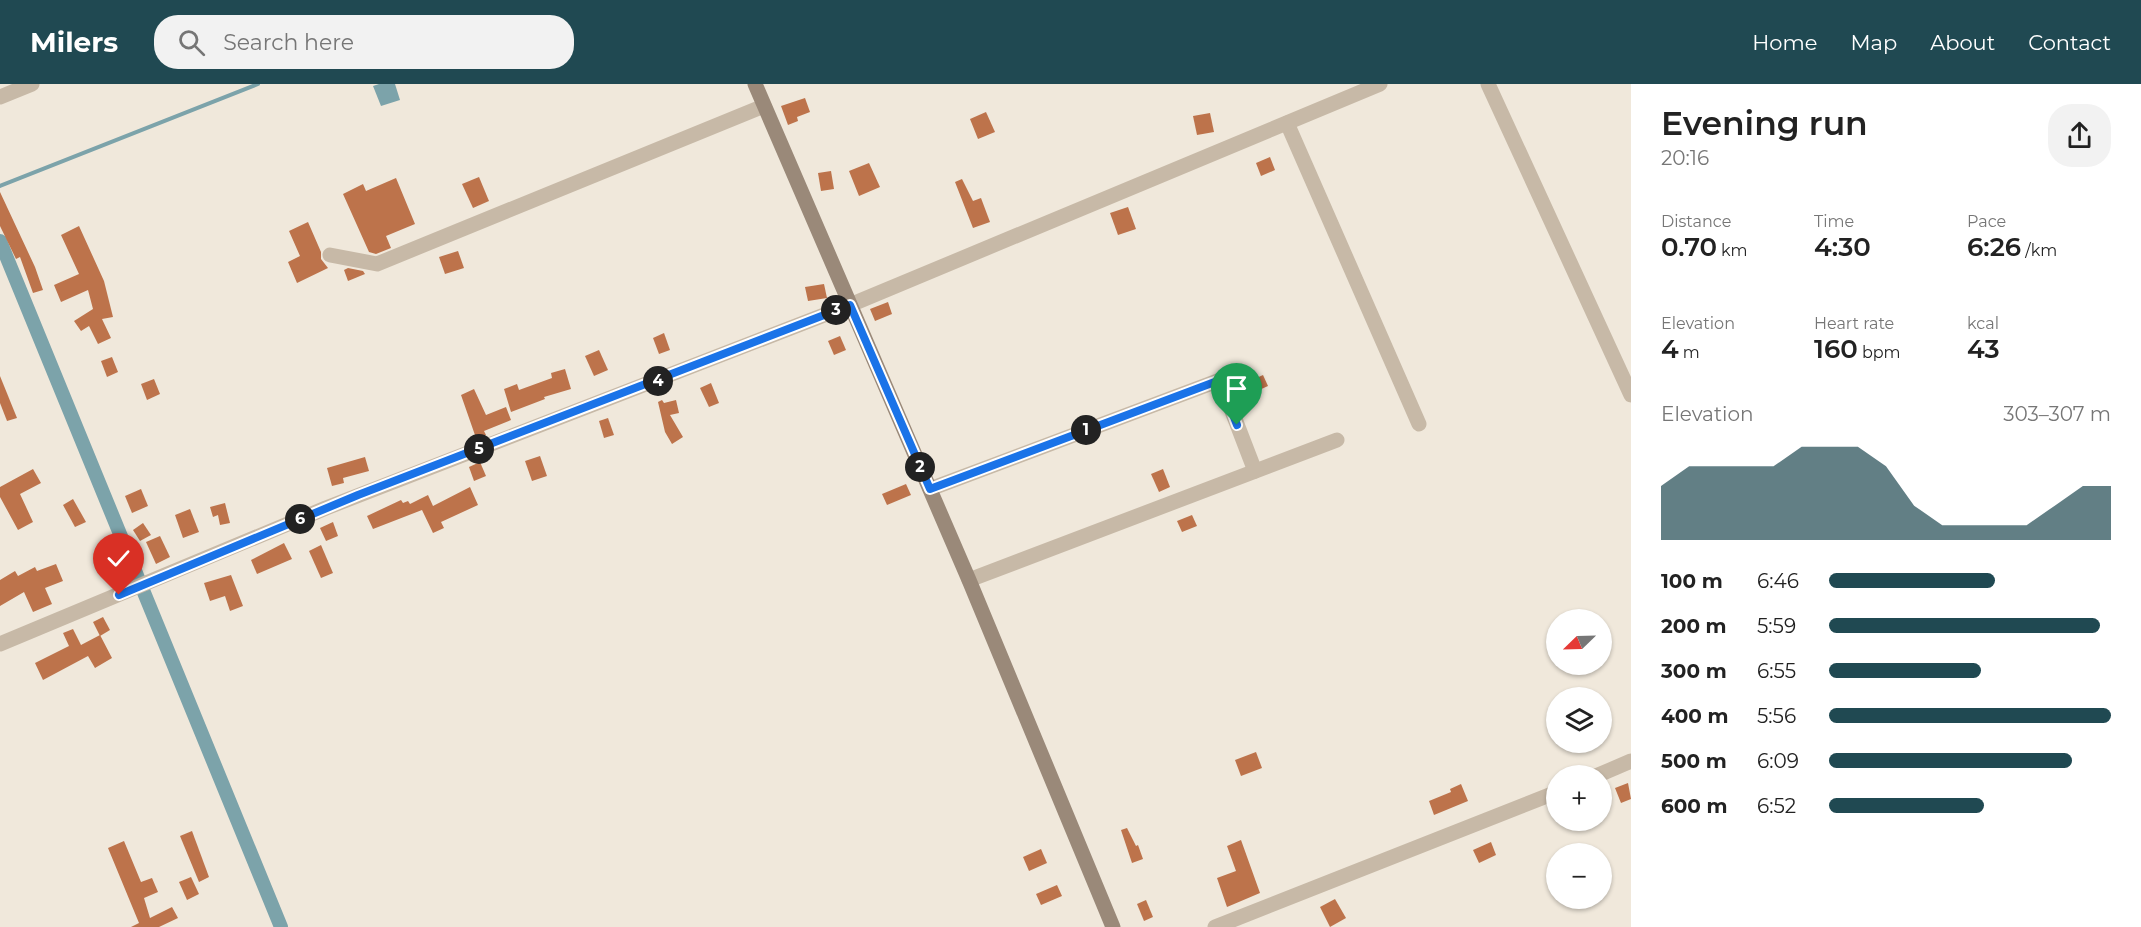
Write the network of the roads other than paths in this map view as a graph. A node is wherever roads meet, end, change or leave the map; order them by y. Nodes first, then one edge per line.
1 (32, 84) edge
2 (755, 84) edge
3 (1380, 84) edge
4 (1488, 84) edge
5 (0, 97) edge
6 (764, 106) junction
7 (1287, 123) junction
8 (330, 255) dead end
9 (850, 305) junction
10 (1631, 395) edge
11 (1419, 424) dead end
12 (1336, 440) dead end
13 (1255, 471) junction
14 (930, 489) junction
15 (969, 580) junction
16 (0, 645) edge
17 (1631, 761) edge
18 (1612, 769) edge
19 (1546, 796) edge
20 (1113, 927) edge
21 (1215, 927) edge

1 - 5 street
2 - 6 street
3 - 7 street
4 - 10 street
6 - 8 street
6 - 9 street
7 - 9 street
7 - 11 street
9 - 14 street
9 - 16 street
12 - 13 street
13 - 14 street
13 - 15 street
14 - 15 street
15 - 20 street
17 - 18 street
19 - 21 street

